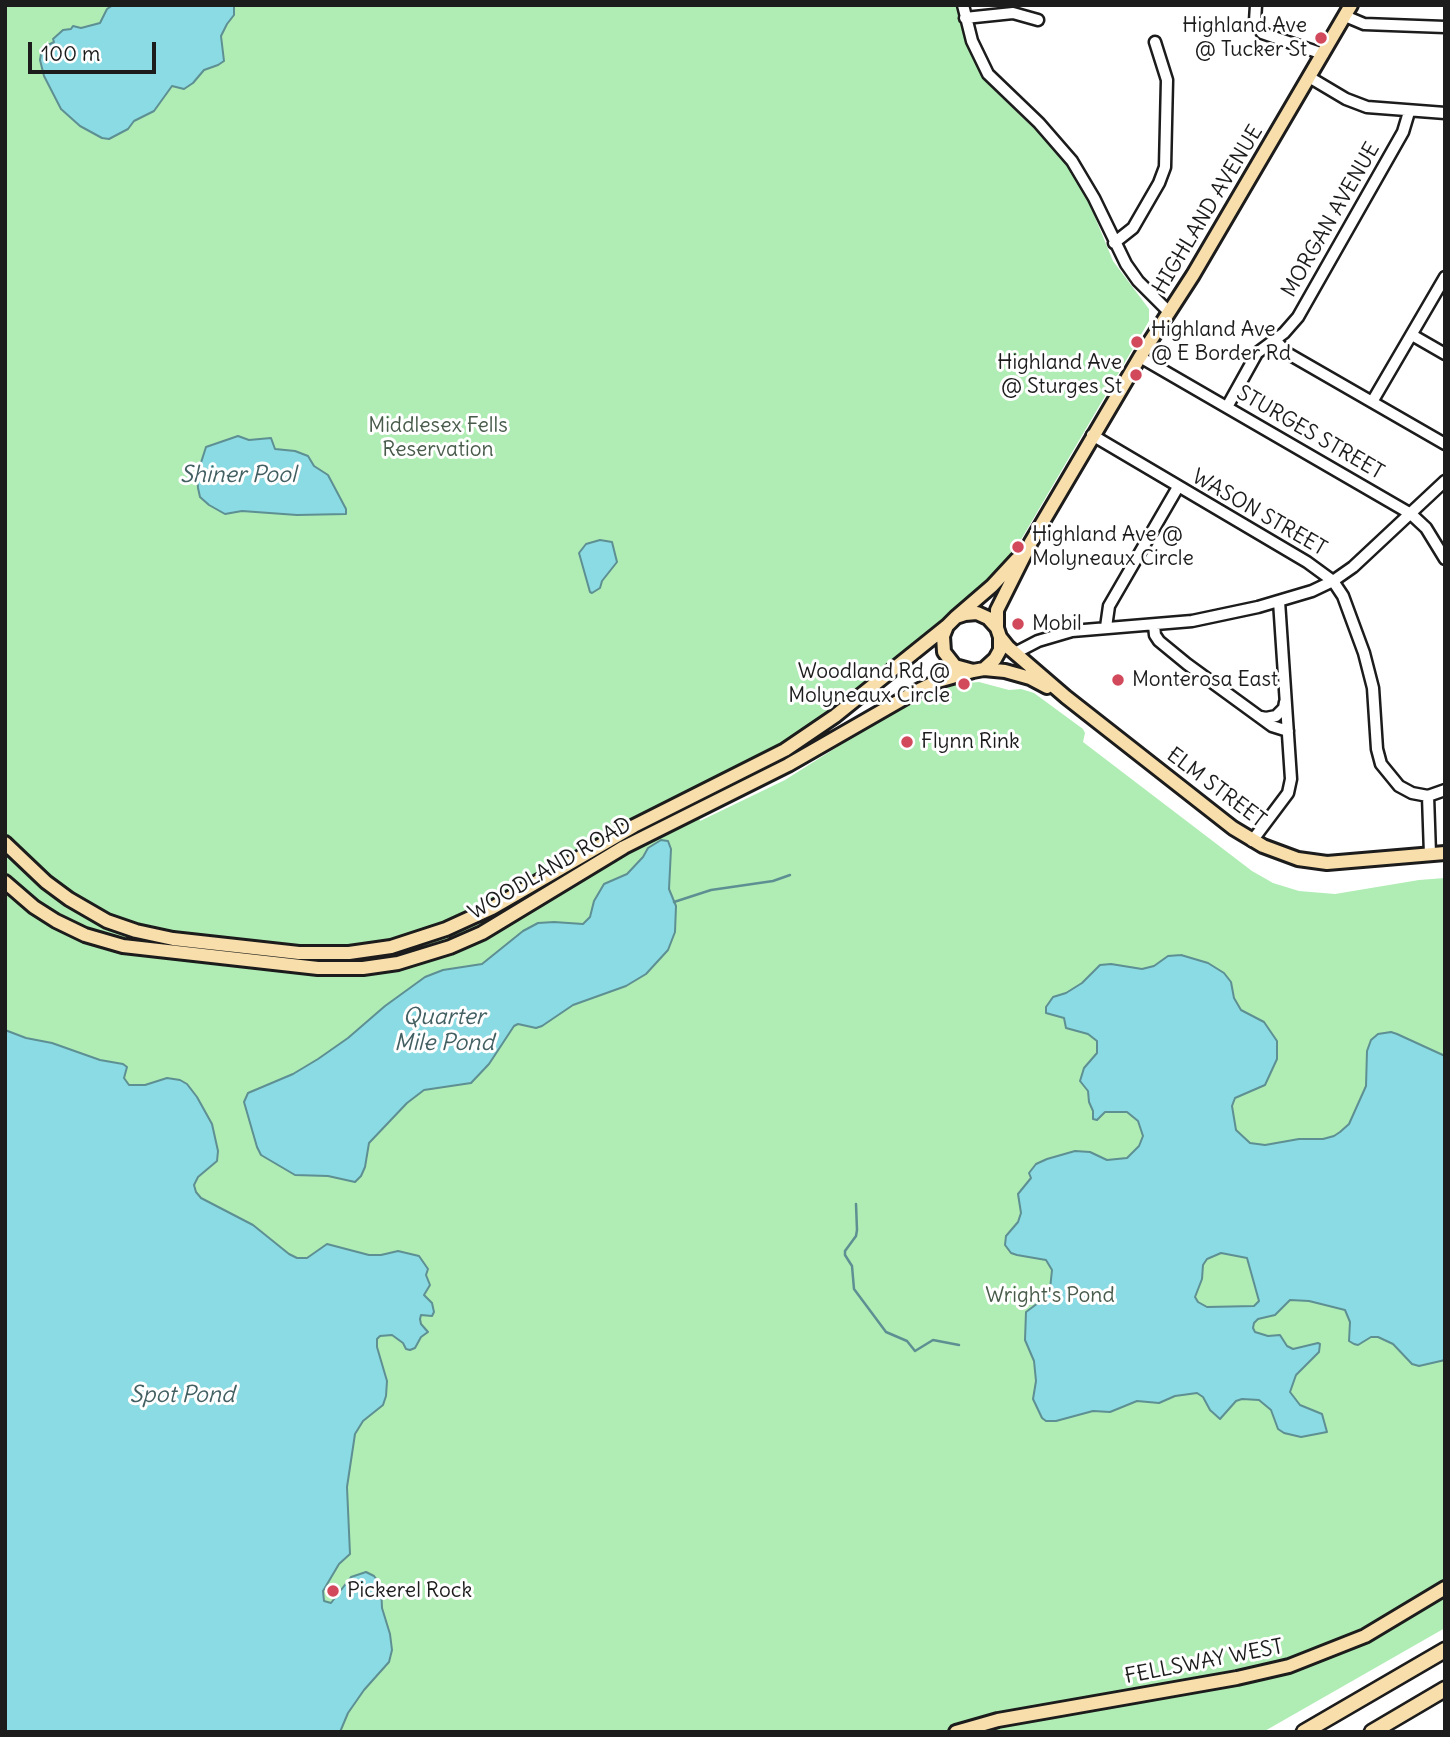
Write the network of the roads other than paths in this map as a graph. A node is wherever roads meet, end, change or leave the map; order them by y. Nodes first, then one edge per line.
1 (963, 5) edge
2 (1256, 5) edge
3 (1348, 11) edge
4 (965, 18) junction
5 (1038, 20) dead end
6 (1445, 27) edge
7 (1155, 42) dead end
8 (1323, 54) junction
9 (1309, 78) junction
10 (1409, 112) junction
11 (1445, 114) edge
12 (1114, 243) junction
13 (1445, 277) edge
14 (1169, 312) junction
15 (1412, 335) junction
16 (1275, 340) junction
17 (1445, 354) edge
18 (1140, 357) junction
19 (1373, 402) junction
20 (1227, 407) junction
21 (1093, 435) junction
22 (1445, 444) edge
23 (1445, 481) edge
24 (1178, 487) junction
25 (1411, 514) junction
26 (1031, 542) junction
27 (1445, 559) edge
28 (1333, 580) junction
29 (1279, 601) junction
30 (952, 622) junction
31 (1154, 625) junction
32 (1106, 627) junction
33 (999, 633) junction
34 (1015, 653) junction
35 (979, 670) junction
36 (1066, 697) junction
37 (1286, 698) junction
38 (1258, 716) junction
39 (1288, 731) junction
40 (1445, 790) edge
41 (1428, 796) junction
42 (665, 810) junction
43 (672, 822) junction
44 (1252, 841) junction
45 (5, 843) edge
46 (1445, 853) edge
47 (1430, 854) junction
48 (5, 882) edge
49 (120, 926) junction
50 (113, 944) junction
51 (1445, 1588) edge
52 (1445, 1650) edge
53 (1445, 1689) edge
54 (956, 1732) edge
55 (1304, 1732) edge
56 (1372, 1732) edge

1 - 4 street
2 - 8 street
3 - 6 street
3 - 8 main road, HIGHLAND AVENUE
4 - 5 street
4 - 12 street
7 - 12 street
8 - 9 main road, HIGHLAND AVENUE
9 - 10 street
9 - 14 main road, HIGHLAND AVENUE
10 - 11 street
10 - 16 street, MORGAN AVENUE
12 - 14 street
13 - 15 street
14 - 18 main road, HIGHLAND AVENUE
15 - 17 street
15 - 19 street
16 - 19 street
16 - 20 street, MORGAN AVENUE
18 - 20 street, STURGES STREET
18 - 21 main road, HIGHLAND AVENUE
19 - 22 street
20 - 25 street, STURGES STREET
21 - 24 street, WASON STREET
21 - 26 main road, HIGHLAND AVENUE
23 - 25 street
24 - 28 street, WASON STREET
24 - 32 street
25 - 27 street, STURGES STREET
25 - 28 street
26 - 30 main road, HIGHLAND AVENUE
26 - 33 main road, HIGHLAND AVENUE
28 - 29 street
28 - 41 street, WASON STREET
29 - 31 street
29 - 37 street
30 - 33 main road
30 - 35 main road
30 - 42 main road, WOODLAND ROAD
31 - 32 street
31 - 38 street
32 - 34 street
33 - 34 main road, ELM STREET
33 - 35 main road
34 - 36 main road, ELM STREET
35 - 36 main road, ELM STREET
35 - 43 main road, WOODLAND ROAD
36 - 44 main road, ELM STREET
37 - 38 street
37 - 39 street
38 - 39 street
39 - 44 street
40 - 41 street
41 - 47 street
42 - 43 main road
42 - 49 main road, WOODLAND ROAD
43 - 50 main road, WOODLAND ROAD
44 - 47 main road, ELM STREET
45 - 49 main road, WOODLAND ROAD
46 - 47 main road, ELM STREET
48 - 50 main road, WOODLAND ROAD
49 - 50 main road
51 - 54 main road, FELLSWAY WEST
52 - 55 highway
53 - 56 highway

